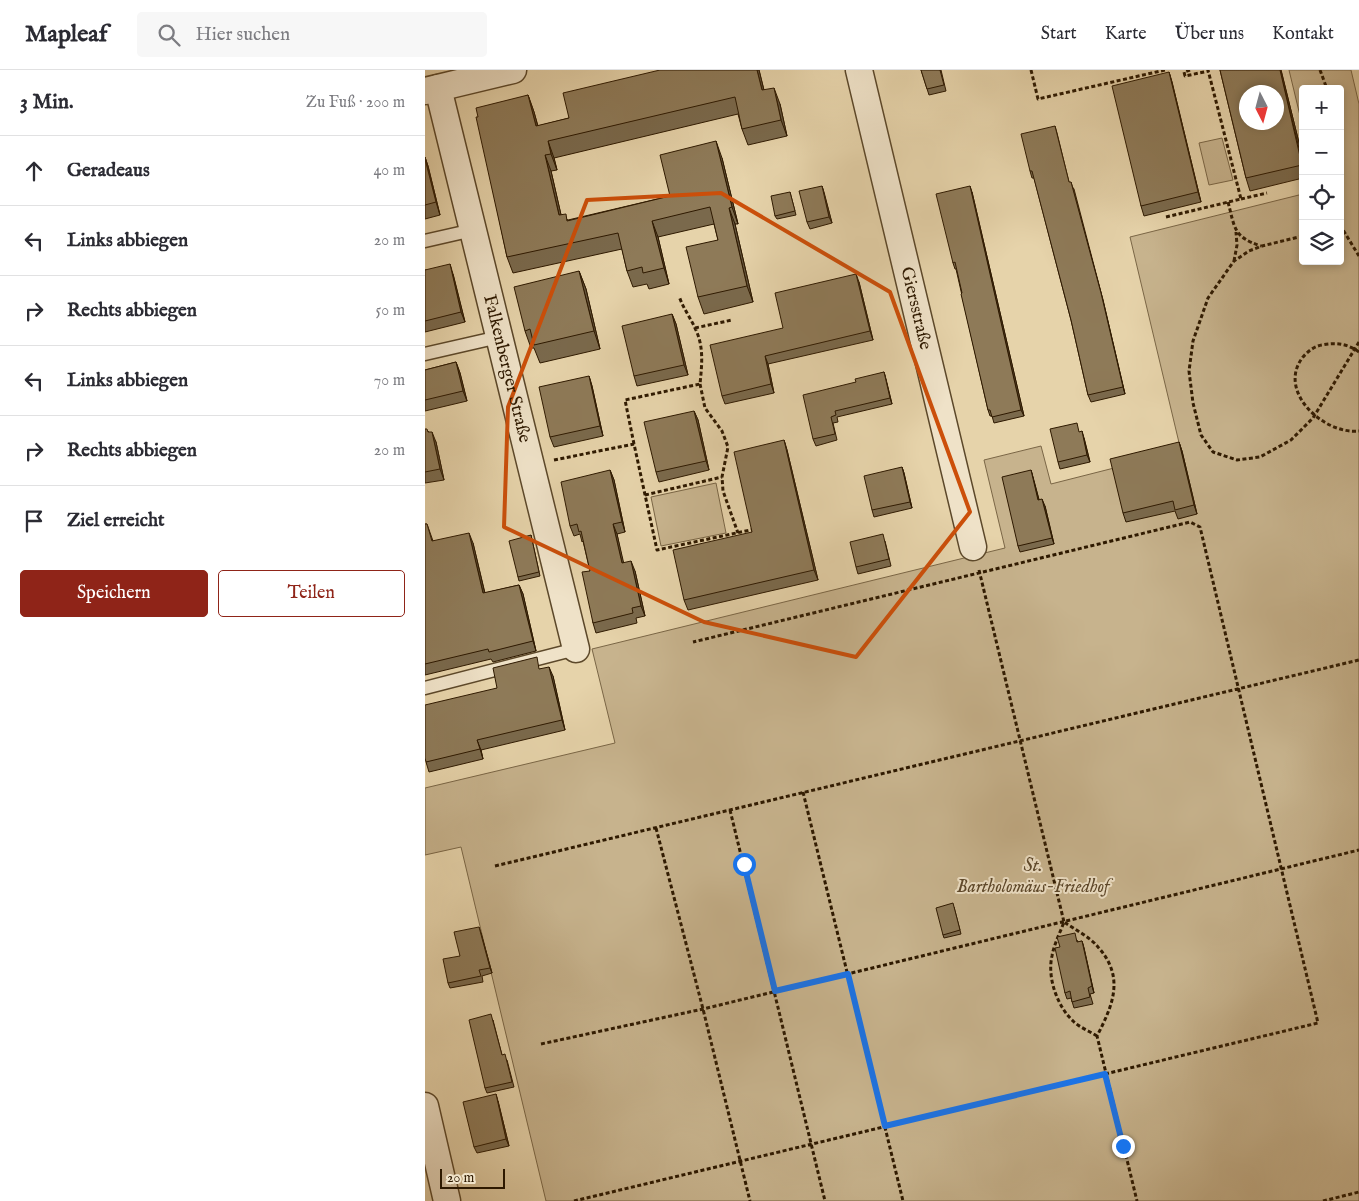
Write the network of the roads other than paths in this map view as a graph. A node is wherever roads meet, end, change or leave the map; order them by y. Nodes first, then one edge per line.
1 (513, 70) edge
2 (859, 70) edge
3 (431, 90) edge
4 (473, 230) junction
5 (425, 241) edge
6 (499, 337) junction
7 (425, 354) edge
8 (975, 555) road end
9 (576, 650) joint
10 (425, 688) edge
11 (425, 1106) edge
12 (447, 1201) edge

1 - 3 street, Falkenberger Straße
2 - 8 street, Giersstraße
3 - 4 street, Falkenberger Straße
4 - 5 lane
4 - 6 street, Falkenberger Straße
6 - 7 lane
6 - 9 street, Falkenberger Straße
9 - 10 lane
11 - 12 street

